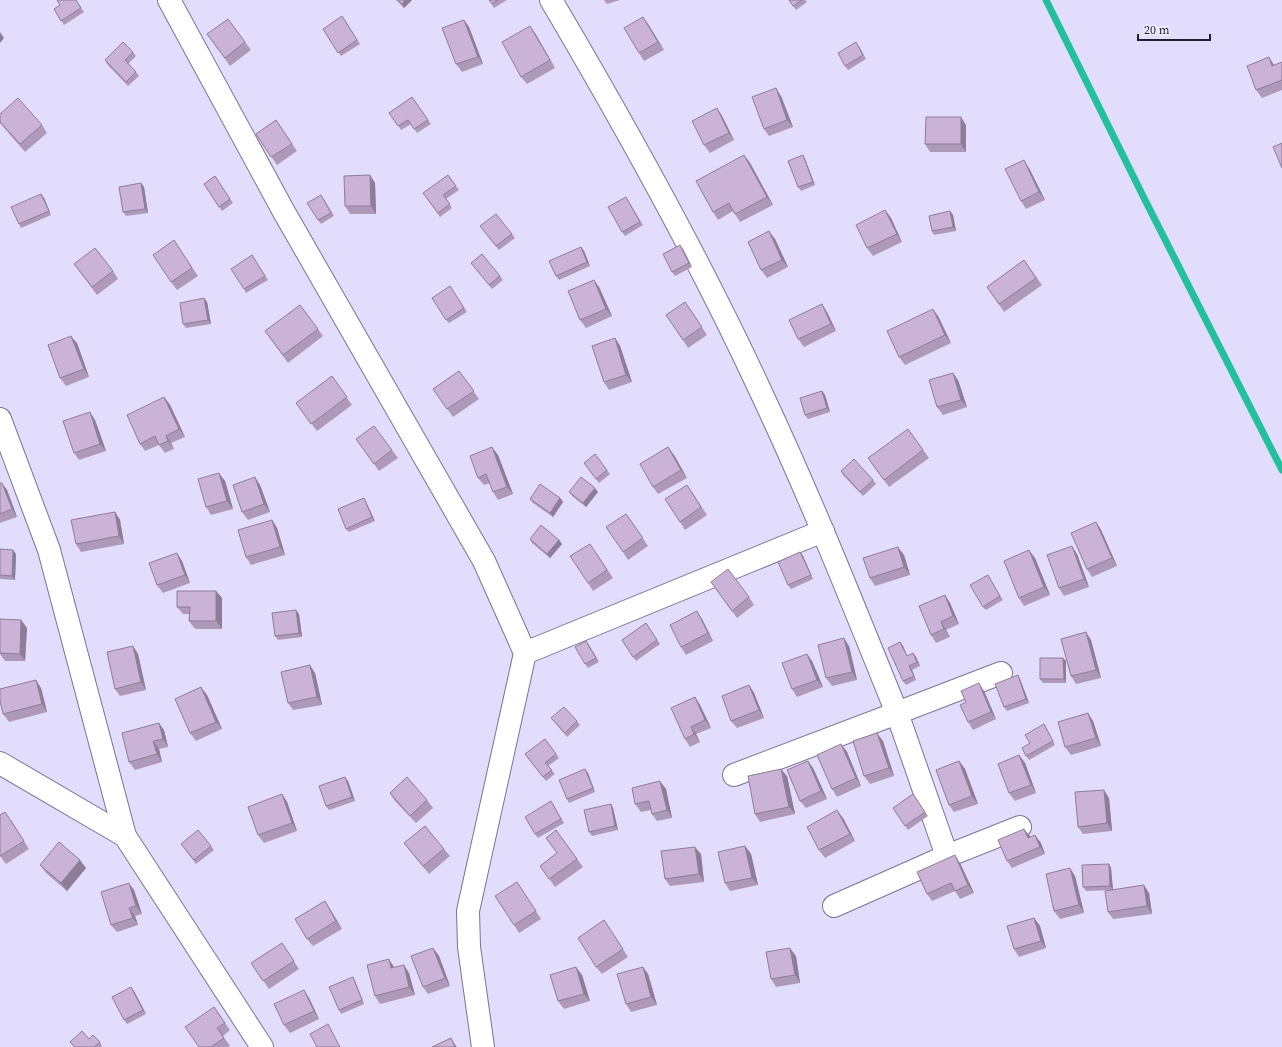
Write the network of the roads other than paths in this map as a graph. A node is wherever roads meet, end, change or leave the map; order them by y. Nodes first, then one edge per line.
1 (169, 0) edge
2 (551, 0) edge
3 (0, 419) edge
4 (823, 531) junction
5 (526, 653) junction
6 (1001, 673) dead end
7 (897, 713) junction
8 (0, 763) edge
9 (734, 775) dead end
10 (1020, 826) dead end
11 (125, 836) junction
12 (947, 856) junction
13 (834, 906) dead end
14 (262, 1047) edge
15 (483, 1047) edge

1 - 5 street
2 - 4 street
3 - 11 street
4 - 5 street
4 - 7 street
5 - 15 street
6 - 7 street
7 - 9 street
7 - 12 street
8 - 11 street
10 - 12 street
11 - 14 street
12 - 13 street

